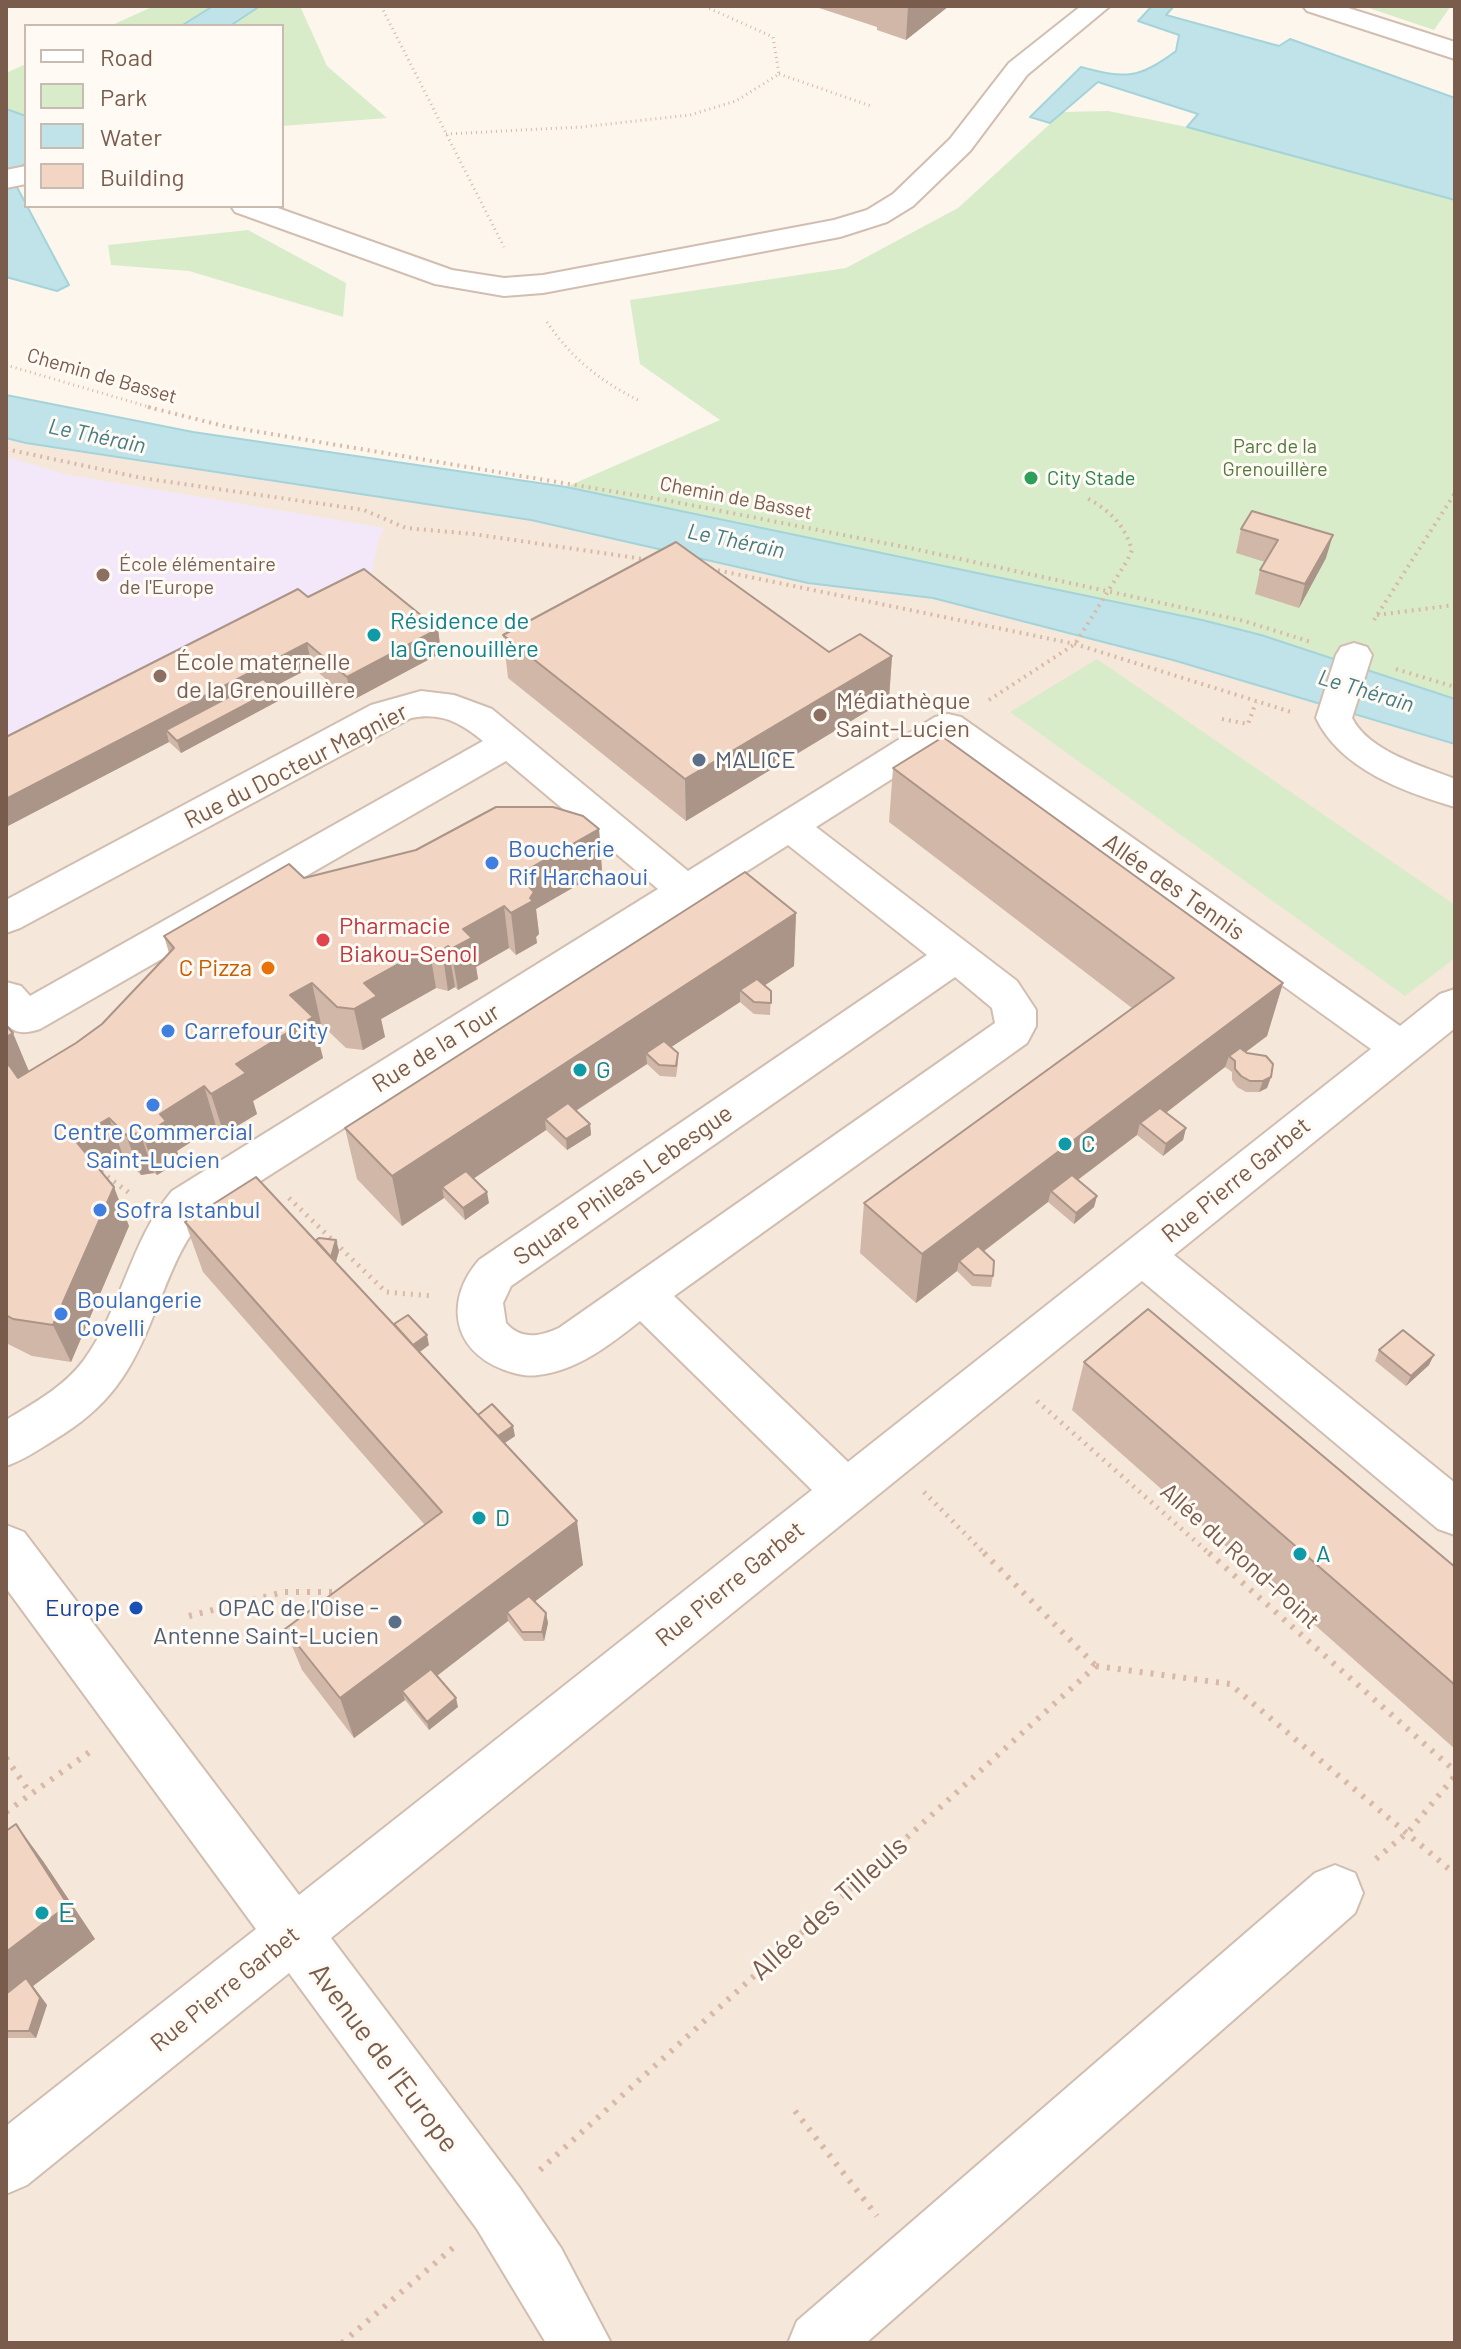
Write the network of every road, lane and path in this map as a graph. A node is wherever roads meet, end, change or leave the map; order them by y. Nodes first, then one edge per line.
1 (381, 6) edge
2 (704, 6) edge
3 (1097, 6) edge
4 (1316, 6) edge
5 (1455, 51) edge
6 (779, 74) junction
7 (871, 106) dead end
8 (446, 134) junction
9 (251, 208) edge
10 (524, 285) junction
11 (6, 365) edge
12 (640, 401) dead end
13 (6, 449) edge
14 (1455, 493) edge
15 (1087, 498) dead end
16 (655, 560) edge
17 (699, 567) edge
18 (1108, 591) junction
19 (1455, 605) edge
20 (1377, 615) junction
21 (1075, 644) junction
22 (1354, 655) junction
23 (1455, 687) edge
24 (1256, 702) junction
25 (1335, 718) junction
26 (1222, 719) dead end
27 (948, 726) junction
28 (508, 743) junction
29 (1455, 794) edge
30 (789, 826) junction
31 (686, 891) junction
32 (6, 918) edge
33 (955, 956) junction
34 (6, 997) edge
35 (1455, 1005) edge
36 (1401, 1048) junction
37 (253, 1163) junction
38 (1142, 1255) junction
39 (642, 1294) junction
40 (480, 1300) junction
41 (1001, 1368) junction
42 (6, 1445) edge
43 (890, 1457) junction
44 (846, 1492) junction
45 (1455, 1513) edge
46 (6, 1548) edge
47 (351, 1594) edge
48 (189, 1616) dead end
49 (1096, 1666) junction
50 (134, 1720) junction
51 (6, 1758) edge
52 (1455, 1773) edge
53 (31, 1794) junction
54 (6, 1812) edge
55 (1409, 1831) junction
56 (1455, 1874) edge
57 (1335, 1893) dead end
58 (293, 1935) junction
59 (795, 2111) dead end
60 (6, 2164) edge
61 (498, 2208) junction
62 (912, 2261) junction
63 (342, 2343) edge
64 (580, 2343) edge
65 (819, 2343) edge

1 - 8 path
2 - 6 path
3 - 10 street
4 - 5 street
6 - 7 path
6 - 8 path
8 - 10 path
9 - 10 street
10 - 12 path
11 - 18 path, Chemin de Basset
13 - 16 path
14 - 20 path
15 - 18 path
17 - 21 path
18 - 21 path
18 - 22 path, Chemin de Basset
19 - 20 path
20 - 22 path
21 - 24 path
21 - 27 path
22 - 23 path, Chemin de Basset
22 - 25 street
24 - 25 path
24 - 26 path
25 - 29 street
27 - 30 street, Rue de la Tour
27 - 36 street, Allée des Tennis
28 - 31 street, Rue du Docteur Magnier
28 - 32 street, Rue du Docteur Magnier
28 - 34 street
30 - 31 street, Rue de la Tour
30 - 33 street
31 - 37 street, Rue de la Tour
33 - 39 street
33 - 40 street, Square Phileas Lebesgue
35 - 36 street, Rue Pierre Garbet
36 - 38 street, Rue Pierre Garbet
37 - 40 path
37 - 42 street, Rue de la Tour
38 - 41 street, Rue Pierre Garbet
38 - 45 street
39 - 40 street
39 - 44 street
41 - 43 street, Rue Pierre Garbet
41 - 52 path, Allée du Rond-Point
43 - 44 street, Rue Pierre Garbet
43 - 49 path
44 - 58 street, Rue Pierre Garbet
46 - 50 street, Avenue de l'Europe
47 - 48 path
49 - 55 path
49 - 61 path, Allée des Tilleuls
50 - 53 path
50 - 58 street, Avenue de l'Europe
51 - 53 path
52 - 55 path
53 - 54 path
55 - 56 path
57 - 62 street
58 - 60 street, Rue Pierre Garbet
58 - 61 street, Avenue de l'Europe
59 - 62 path
61 - 63 path, Allée des Tilleuls
61 - 64 street, Avenue de l'Europe
62 - 65 street

